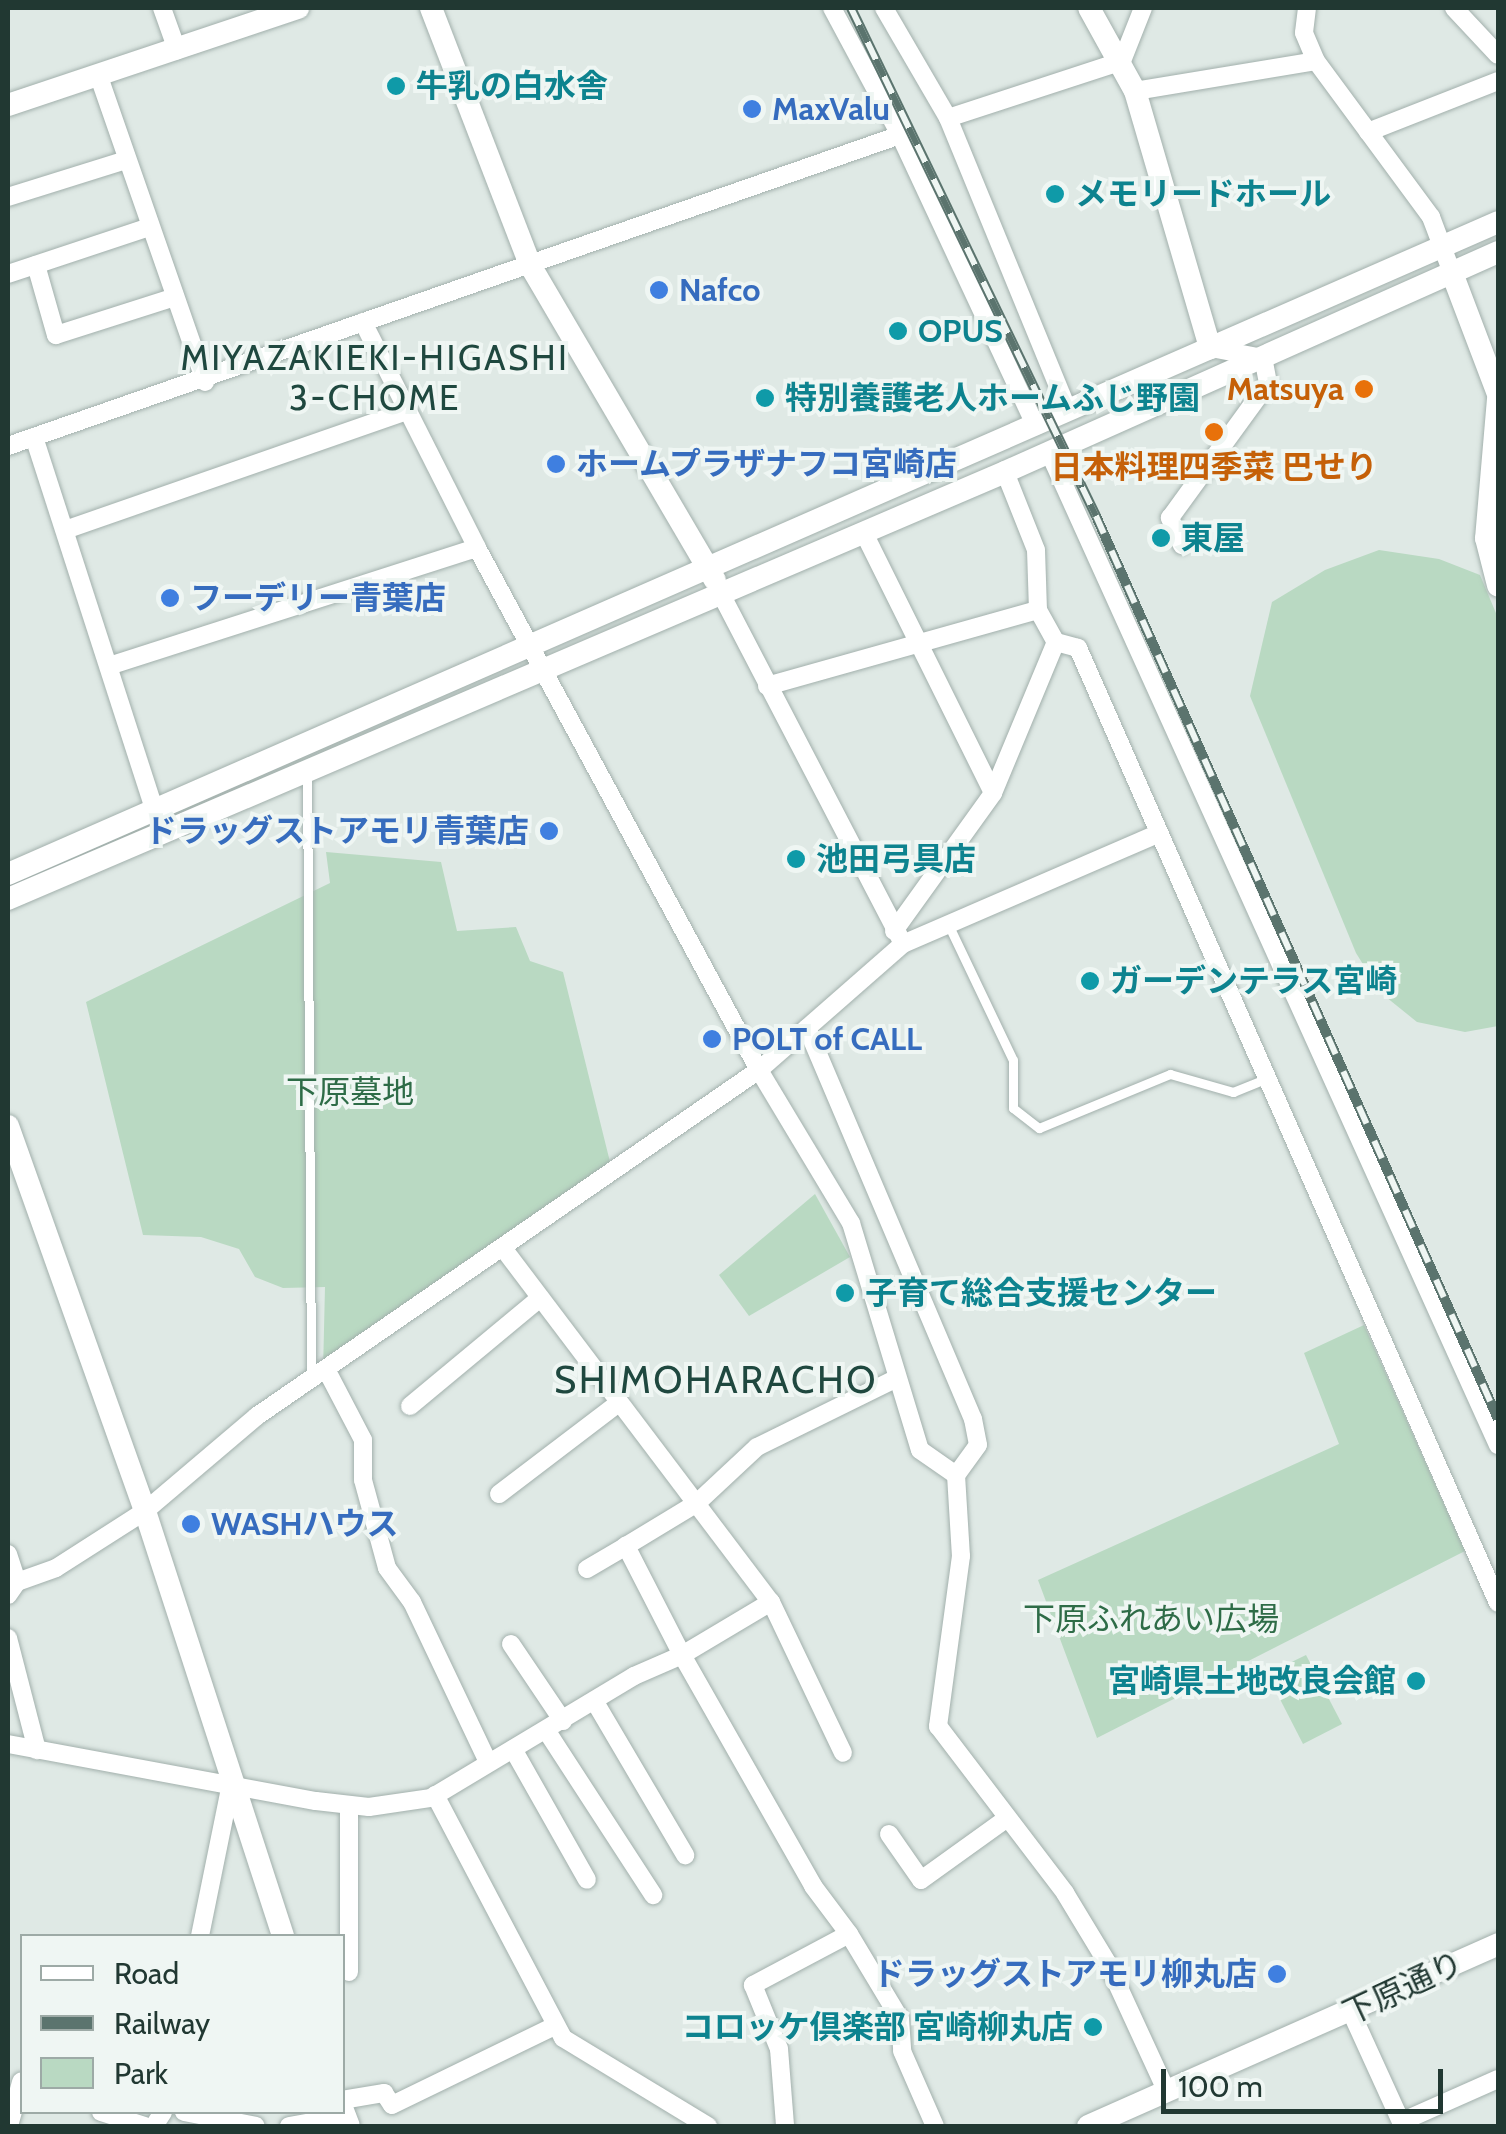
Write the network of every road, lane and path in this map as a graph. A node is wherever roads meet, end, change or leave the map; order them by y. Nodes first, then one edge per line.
1 (162, 8) edge
2 (298, 8) edge
3 (431, 8) edge
4 (832, 8) edge
5 (884, 8) edge
6 (1089, 8) edge
7 (1143, 8) edge
8 (1307, 8) edge
9 (1454, 8) edge
10 (177, 50) junction
11 (1498, 55) edge
12 (1122, 61) junction
13 (1316, 61) junction
14 (98, 74) junction
15 (1498, 81) edge
16 (1135, 91) junction
17 (8, 105) edge
18 (948, 118) junction
19 (1368, 132) junction
20 (900, 135) junction
21 (126, 160) junction
22 (8, 197) edge
23 (1498, 222) edge
24 (149, 227) junction
25 (1442, 246) junction
26 (1498, 252) edge
27 (36, 265) junction
28 (530, 265) junction
29 (8, 274) edge
30 (1452, 274) junction
31 (176, 296) junction
32 (363, 322) junction
33 (1210, 348) junction
34 (1263, 358) junction
35 (205, 382) junction
36 (1498, 397) edge
37 (407, 410) junction
38 (1068, 410) junction
39 (1036, 426) junction
40 (34, 438) junction
41 (8, 446) edge
42 (1049, 452) junction
43 (1004, 472) junction
44 (64, 530) junction
45 (864, 533) junction
46 (1182, 545) dead end
47 (477, 548) junction
48 (711, 570) junction
49 (1498, 585) edge
50 (721, 594) junction
51 (1038, 610) junction
52 (923, 642) junction
53 (1056, 642) junction
54 (535, 647) junction
55 (112, 666) junction
56 (547, 668) junction
57 (767, 686) junction
58 (307, 770) junction
59 (992, 793) junction
60 (154, 809) junction
61 (1160, 833) junction
62 (8, 874) edge
63 (8, 899) edge
64 (948, 924) junction
65 (898, 937) junction
66 (807, 1028) junction
67 (760, 1070) junction
68 (1268, 1078) junction
69 (8, 1126) edge
70 (15, 1175) edge
71 (503, 1248) junction
72 (540, 1298) junction
73 (327, 1371) junction
74 (895, 1379) junction
75 (309, 1383) junction
76 (617, 1404) junction
77 (410, 1406) dead end
78 (1498, 1445) edge
79 (956, 1476) junction
80 (499, 1494) dead end
81 (697, 1503) junction
82 (145, 1511) junction
83 (626, 1546) junction
84 (8, 1554) edge
85 (587, 1569) dead end
86 (12, 1589) edge
87 (772, 1602) junction
88 (1498, 1603) edge
89 (8, 1638) edge
90 (511, 1644) dead end
91 (682, 1655) junction
92 (595, 1702) junction
93 (563, 1721) junction
94 (546, 1730) junction
95 (8, 1744) edge
96 (512, 1748) junction
97 (37, 1750) junction
98 (842, 1752) dead end
99 (488, 1762) junction
100 (231, 1784) junction
101 (436, 1795) junction
102 (348, 1805) junction
103 (1006, 1819) junction
104 (888, 1834) dead end
105 (685, 1855) dead end
106 (587, 1880) dead end
107 (653, 1894) dead end
108 (200, 1934) edge
109 (283, 1934) edge
110 (849, 1934) junction
111 (1498, 1944) edge
112 (349, 1972) dead end
113 (1351, 2012) junction
114 (555, 2026) junction
115 (1498, 2079) edge
116 (17, 2080) edge
117 (1167, 2092) junction
118 (345, 2112) edge
119 (107, 2114) edge
120 (194, 2114) edge
121 (339, 2114) edge
122 (316, 2124) edge
123 (1402, 2124) edge
124 (8, 2126) edge
125 (145, 2126) edge
126 (256, 2126) edge
127 (289, 2126) edge
128 (708, 2126) edge
129 (786, 2126) edge
130 (935, 2126) edge
131 (1088, 2126) edge

1 - 10 street
2 - 10 street
3 - 28 street
4 - 20 street
5 - 18 street
6 - 12 street
7 - 12 street
8 - 13 street
9 - 11 street
10 - 14 street
12 - 16 street
12 - 18 street
13 - 16 street
13 - 19 street
14 - 17 street
14 - 21 street
15 - 19 street
16 - 33 street
18 - 38 street
19 - 25 street
20 - 28 street
20 - 39 street
21 - 22 street
21 - 24 street
23 - 25 street
24 - 27 street
24 - 31 street
25 - 30 street
25 - 33 street
26 - 30 street
27 - 29 street
27 - 31 street
28 - 32 street
28 - 48 street
30 - 34 street
30 - 36 street
31 - 35 street
32 - 35 street
32 - 37 street
33 - 34 street
33 - 38 street
34 - 42 street
34 - 46 street
35 - 40 street
36 - 49 street
37 - 44 street
37 - 47 street
38 - 39 street
39 - 48 street
40 - 41 street
40 - 44 street
42 - 43 street
42 - 78 street
43 - 45 street
43 - 51 street
44 - 55 street
45 - 50 street
45 - 52 street
47 - 54 street
47 - 55 street
48 - 50 street
48 - 54 street
50 - 56 street
50 - 57 street
51 - 52 street
51 - 53 street
52 - 57 street
52 - 59 street
53 - 59 street
53 - 61 street
54 - 56 street
54 - 60 street
55 - 60 street
56 - 58 street
56 - 67 street
57 - 65 street
58 - 63 street
58 - 75 lane
59 - 65 street
60 - 62 street
61 - 64 street
61 - 68 street
64 - 65 street
64 - 68 lane
65 - 66 street
66 - 67 street
66 - 79 street
67 - 71 street
67 - 74 street
68 - 88 street
69 - 70 street
70 - 82 street
71 - 72 street
71 - 73 street
72 - 76 street
72 - 77 street
73 - 75 street
73 - 99 street
74 - 79 street
74 - 81 street
75 - 82 street
76 - 80 street
76 - 81 street
79 - 103 street
81 - 83 street
81 - 87 street
82 - 86 street
82 - 100 street
83 - 85 street
83 - 91 street
84 - 86 street
87 - 91 street
87 - 98 street
89 - 97 street
90 - 93 street
91 - 92 street
91 - 110 street
92 - 93 street
92 - 105 street
93 - 94 street
94 - 96 street
94 - 107 street
95 - 97 street
96 - 99 street
96 - 106 street
97 - 100 street
99 - 101 street
100 - 102 street
100 - 108 street
100 - 109 street
101 - 102 street
101 - 114 street
102 - 112 street
103 - 104 street
103 - 117 street
110 - 129 street
110 - 130 street
111 - 113 street, 下原通り
113 - 117 street, 下原通り
113 - 123 street
114 - 118 street
114 - 128 street
115 - 123 street
116 - 124 street
117 - 131 street, 下原通り
119 - 125 street
120 - 126 street
121 - 122 street
122 - 127 street

